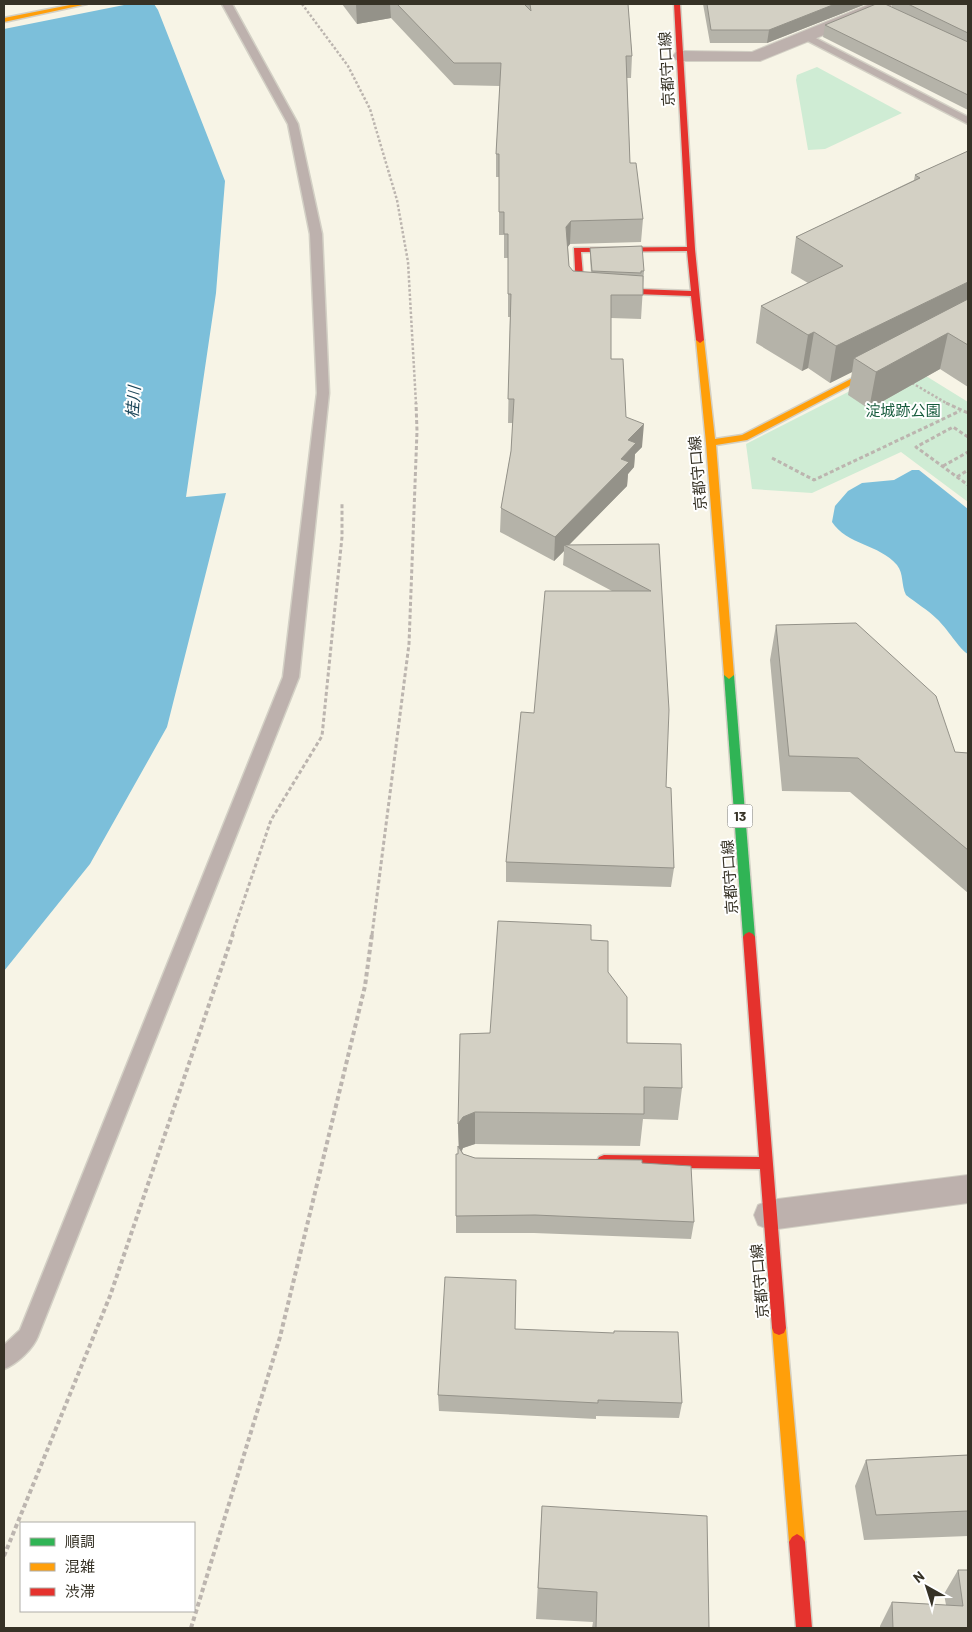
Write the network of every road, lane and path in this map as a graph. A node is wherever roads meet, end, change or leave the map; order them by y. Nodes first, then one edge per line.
1 (84, 4) edge
2 (227, 4) edge
3 (302, 4) edge
4 (677, 4) edge
5 (884, 9) edge
6 (4, 20) edge
7 (806, 36) junction
8 (682, 56) junction
9 (968, 121) edge
10 (691, 249) junction
11 (695, 294) junction
12 (889, 363) joint
13 (960, 411) junction
14 (968, 413) edge
15 (968, 437) edge
16 (744, 438) junction
17 (711, 443) junction
18 (968, 452) edge
19 (943, 466) junction
20 (968, 470) edge
21 (957, 477) junction
22 (968, 485) edge
23 (590, 1161) edge
24 (767, 1163) junction
25 (968, 1189) edge
26 (770, 1215) junction
27 (4, 1359) edge
28 (191, 1628) edge
29 (804, 1628) edge

1 - 6 main road
2 - 27 lane
3 - 28 path
4 - 8 main road, 京都守口線 / 13
5 - 7 street
7 - 8 street
7 - 9 lane
8 - 10 main road, 京都守口線 / 13
10 - 11 main road, 京都守口線 / 13
10 - 11 main road
11 - 17 main road, 京都守口線 / 13
12 - 13 path
12 - 16 main road
13 - 14 path
13 - 16 path
15 - 19 path
16 - 17 main road
17 - 24 main road, 京都守口線 / 13
18 - 19 path
19 - 21 path
20 - 21 path
21 - 22 path
23 - 24 main road
24 - 26 main road, 京都守口線 / 13
25 - 26 street
26 - 29 main road, 京都守口線 / 13

